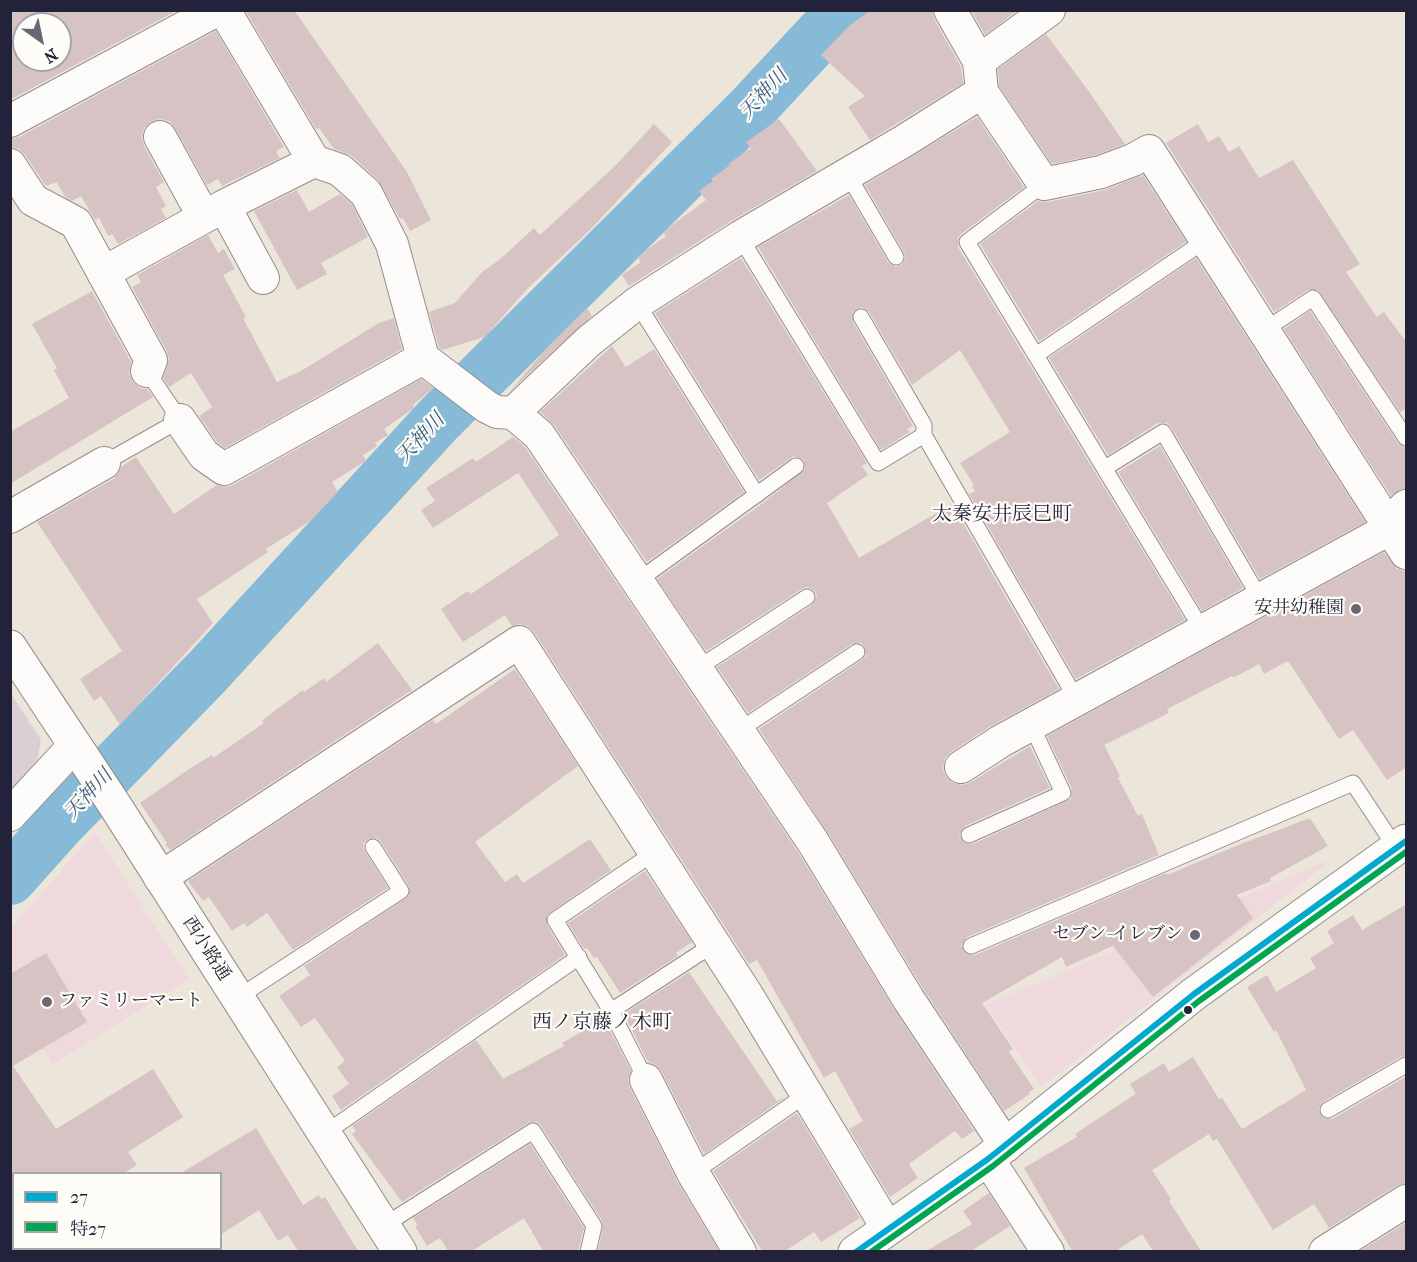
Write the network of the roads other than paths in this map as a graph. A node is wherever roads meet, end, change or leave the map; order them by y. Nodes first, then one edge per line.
1 (218, 10) edge
2 (224, 10) edge
3 (950, 10) edge
4 (1049, 10) edge
5 (979, 61) junction
6 (982, 92) junction
7 (10, 121) edge
8 (160, 137) dead end
9 (314, 161) junction
10 (10, 165) edge
11 (848, 175) junction
12 (1044, 184) junction
13 (214, 212) junction
14 (740, 237) junction
15 (1206, 240) junction
16 (896, 258) dead end
17 (103, 273) junction
18 (263, 278) dead end
19 (637, 303) junction
20 (861, 317) dead end
21 (1263, 331) junction
22 (1036, 355) junction
23 (423, 358) junction
24 (147, 371) joint
25 (500, 410) junction
26 (180, 420) junction
27 (924, 435) junction
28 (1407, 438) edge
29 (104, 463) joint
30 (796, 466) dead end
31 (1104, 468) junction
32 (757, 495) junction
33 (10, 517) edge
34 (1401, 529) edge
35 (639, 580) junction
36 (807, 597) dead end
37 (1261, 600) junction
38 (1203, 631) junction
39 (10, 647) edge
40 (857, 652) dead end
41 (698, 668) junction
42 (1077, 700) junction
43 (1031, 724) junction
44 (738, 731) junction
45 (82, 755) junction
46 (961, 767) dead end
47 (10, 815) edge
48 (969, 835) dead end
49 (1401, 844) edge
50 (374, 847) dead end
51 (655, 852) junction
52 (160, 878) junction
53 (714, 944) junction
54 (971, 946) dead end
55 (579, 957) junction
56 (237, 998) junction
57 (611, 1011) junction
58 (1407, 1065) edge
59 (646, 1080) joint
60 (807, 1094) junction
61 (1328, 1110) dead end
62 (324, 1134) junction
63 (997, 1152) junction
64 (693, 1173) junction
65 (1407, 1201) edge
66 (888, 1229) junction
67 (392, 1239) edge
68 (588, 1251) edge
69 (740, 1251) edge
70 (855, 1251) edge
71 (1048, 1251) edge
72 (1325, 1251) edge

1 - 7 street
2 - 9 street
3 - 5 street
4 - 5 street
5 - 6 street
6 - 11 street
6 - 12 street
8 - 13 street
9 - 13 street
9 - 23 street
10 - 17 street
11 - 14 street
11 - 16 lane
12 - 15 street
12 - 22 lane
13 - 17 street
13 - 18 street
14 - 19 street
14 - 27 lane
15 - 21 street
15 - 22 lane
17 - 24 street
19 - 25 street
19 - 32 lane
20 - 27 lane
21 - 28 lane
21 - 34 street
22 - 31 lane
23 - 25 street
23 - 26 street
24 - 26 lane
25 - 35 street
26 - 29 lane
27 - 42 lane
29 - 33 street
30 - 32 lane
31 - 37 lane
31 - 38 lane
32 - 35 lane
34 - 37 street
35 - 41 street
36 - 41 lane
37 - 38 street
38 - 42 street
39 - 45 street, 西小路通
40 - 44 lane
41 - 44 street
42 - 43 street
43 - 46 street
43 - 48 lane
44 - 63 street
45 - 47 street
45 - 52 street, 西小路通
49 - 54 lane
49 - 63 street
50 - 56 lane
51 - 52 street
51 - 53 street
51 - 55 lane
52 - 56 street, 西小路通
53 - 57 lane
53 - 60 street
55 - 57 lane
55 - 62 lane
56 - 62 street, 西小路通
57 - 59 lane
58 - 61 lane
59 - 64 street
60 - 64 lane
60 - 66 street
62 - 67 street, 西小路通
63 - 66 street
63 - 71 street
64 - 69 street
65 - 72 street
66 - 70 street
67 - 68 lane

